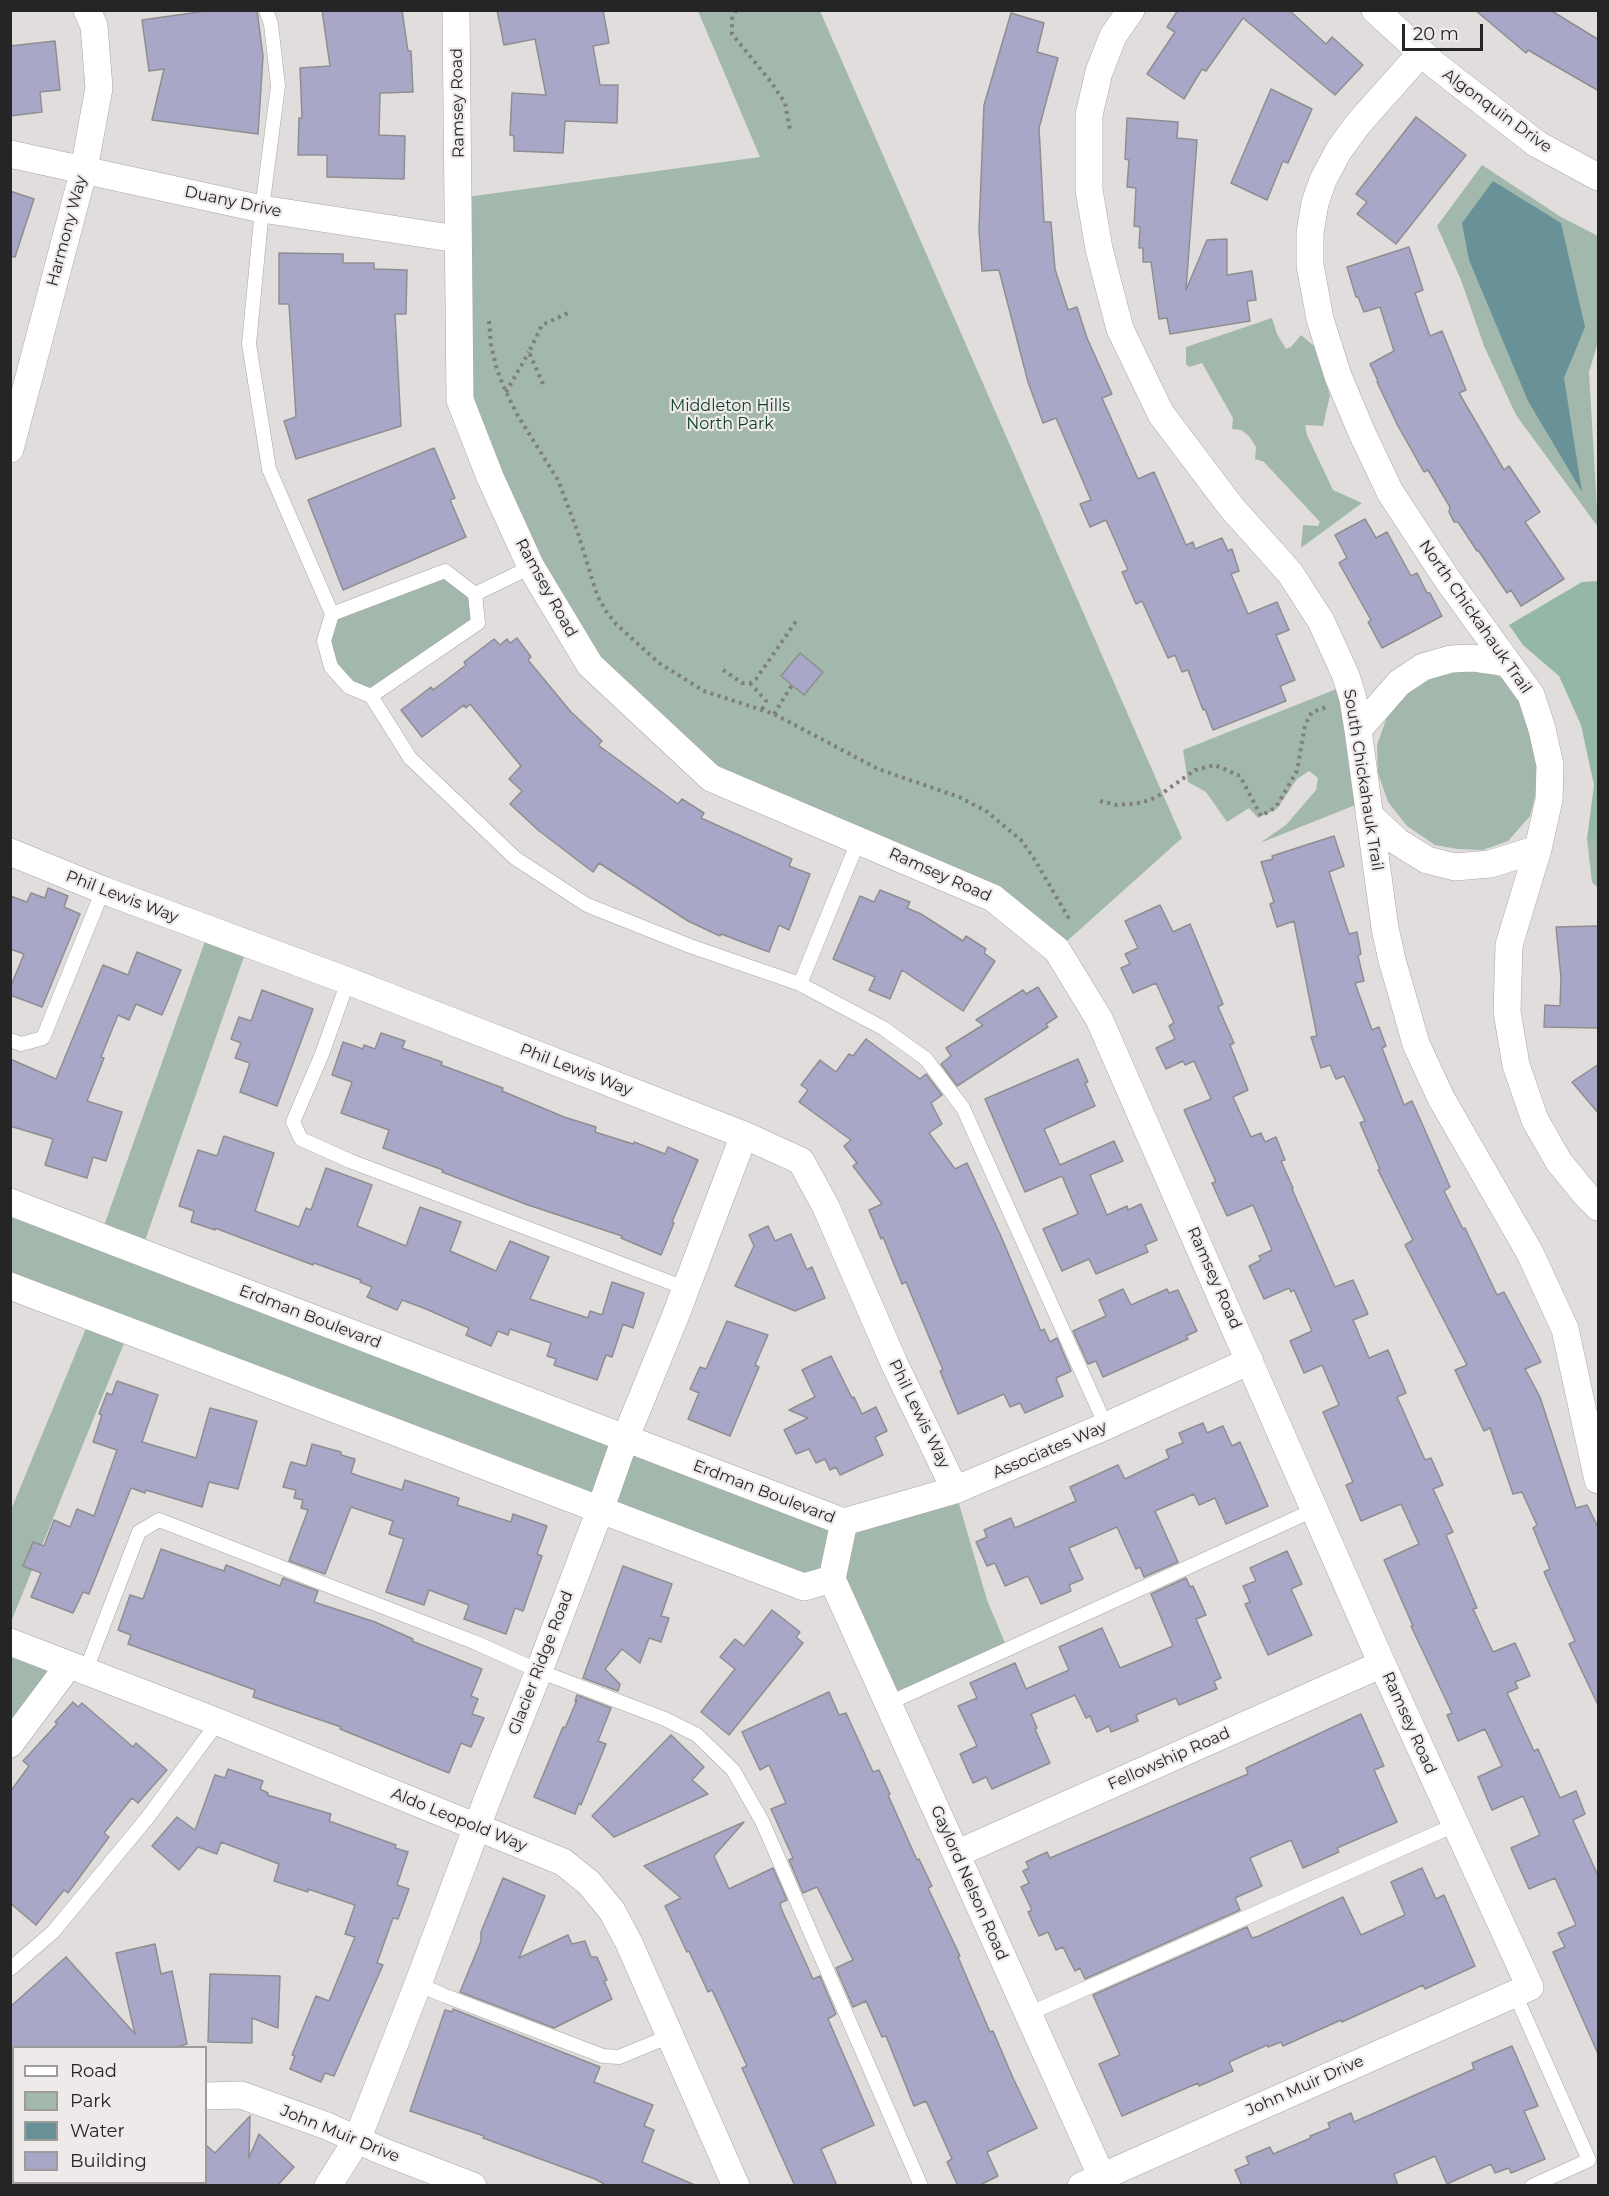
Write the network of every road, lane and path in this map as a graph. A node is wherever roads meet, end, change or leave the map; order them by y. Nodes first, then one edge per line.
1 (87, 10) edge
2 (266, 10) edge
3 (456, 10) edge
4 (736, 10) edge
5 (1131, 10) edge
6 (1375, 10) edge
7 (1420, 53) junction
8 (790, 130) dead end
9 (10, 154) edge
10 (84, 170) junction
11 (1599, 177) edge
12 (262, 209) junction
13 (457, 239) junction
14 (570, 312) dead end
15 (488, 314) dead end
16 (530, 352) junction
17 (543, 384) dead end
18 (506, 392) junction
19 (10, 449) edge
20 (531, 567) junction
21 (475, 594) junction
22 (332, 614) junction
23 (797, 620) dead end
24 (1508, 663) junction
25 (723, 670) dead end
26 (750, 683) junction
27 (792, 685) dead end
28 (371, 696) junction
29 (1353, 699) junction
30 (762, 711) junction
31 (774, 714) junction
32 (1358, 730) junction
33 (1100, 801) dead end
34 (1369, 815) junction
35 (859, 839) junction
36 (1538, 849) junction
37 (10, 852) edge
38 (103, 890) junction
39 (1068, 917) dead end
40 (348, 981) junction
41 (800, 984) junction
42 (10, 1040) edge
43 (744, 1135) junction
44 (10, 1202) edge
45 (1599, 1207) edge
46 (10, 1286) edge
47 (685, 1288) junction
48 (1250, 1361) junction
49 (1106, 1426) junction
50 (625, 1439) junction
51 (1599, 1480) edge
52 (956, 1490) junction
53 (1316, 1509) junction
54 (600, 1510) junction
55 (844, 1522) junction
56 (832, 1580) junction
57 (10, 1642) edge
58 (1382, 1664) junction
59 (77, 1668) junction
60 (539, 1671) junction
61 (889, 1703) junction
62 (218, 1722) junction
63 (10, 1744) edge
64 (1455, 1824) junction
65 (477, 1827) junction
66 (956, 1854) junction
67 (10, 1969) edge
68 (418, 1984) junction
69 (1523, 1990) junction
70 (1028, 2014) junction
71 (670, 2036) junction
72 (207, 2096) edge
73 (357, 2140) junction
74 (1096, 2182) edge
75 (328, 2186) edge
76 (473, 2186) edge
77 (736, 2186) edge
78 (921, 2186) edge
79 (1532, 2186) edge

1 - 10 street, Harmony Way
2 - 12 lane
3 - 13 street, Ramsey Road
4 - 8 path
5 - 29 street, South Chickahauk Trail
6 - 7 street, Algonquin Drive
7 - 11 street, Algonquin Drive
7 - 24 street, North Chickahauk Trail
9 - 10 street, Duany Drive
10 - 12 street, Duany Drive
10 - 19 street, Harmony Way
12 - 13 street, Duany Drive
12 - 22 lane
13 - 20 street, Ramsey Road
14 - 16 path
15 - 18 path
16 - 17 path
16 - 18 path
18 - 30 path
20 - 21 lane
20 - 35 street, Ramsey Road
21 - 22 lane
21 - 28 lane
22 - 28 lane
23 - 26 path
24 - 32 street
24 - 36 street, North Chickahauk Trail
25 - 26 path
26 - 30 path
27 - 31 path
28 - 41 lane
29 - 32 street, South Chickahauk Trail
29 - 33 path
30 - 31 path
31 - 39 path
32 - 34 street, South Chickahauk Trail
34 - 36 street
34 - 51 street, South Chickahauk Trail
35 - 41 lane
35 - 48 street, Ramsey Road
36 - 45 street, North Chickahauk Trail
37 - 38 street, Phil Lewis Way
38 - 40 street, Phil Lewis Way
38 - 42 lane
40 - 43 street, Phil Lewis Way
40 - 47 lane
41 - 49 lane
43 - 47 street, Glacier Ridge Road
43 - 52 street, Phil Lewis Way
44 - 50 street, Erdman Boulevard
46 - 54 street
47 - 50 street, Glacier Ridge Road
48 - 49 street, Associates Way
48 - 53 street, Ramsey Road
49 - 52 street, Associates Way
50 - 54 street, Glacier Ridge Road
50 - 55 street, Erdman Boulevard
52 - 55 street, Associates Way
53 - 58 street, Ramsey Road
53 - 61 lane
54 - 56 street
54 - 60 street, Glacier Ridge Road
55 - 56 street, Erdman Boulevard
56 - 61 street, Gaylord Nelson Road
57 - 59 street, Aldo Leopold Way
58 - 64 street, Ramsey Road
58 - 66 street, Fellowship Road
59 - 60 lane
59 - 62 street, Aldo Leopold Way
59 - 63 street
60 - 65 street, Glacier Ridge Road
60 - 78 lane
61 - 66 street, Gaylord Nelson Road
62 - 65 street, Aldo Leopold Way
62 - 67 lane
64 - 69 street, Ramsey Road
64 - 70 lane
65 - 68 street, Glacier Ridge Road
65 - 71 street, Aldo Leopold Way
66 - 70 street, Gaylord Nelson Road
68 - 71 lane
68 - 73 street, Glacier Ridge Road
69 - 74 street, John Muir Drive
69 - 79 lane
70 - 74 street, Gaylord Nelson Road
71 - 77 street, Aldo Leopold Way
72 - 73 street, John Muir Drive
73 - 75 street, Glacier Ridge Road
73 - 76 street, John Muir Drive

